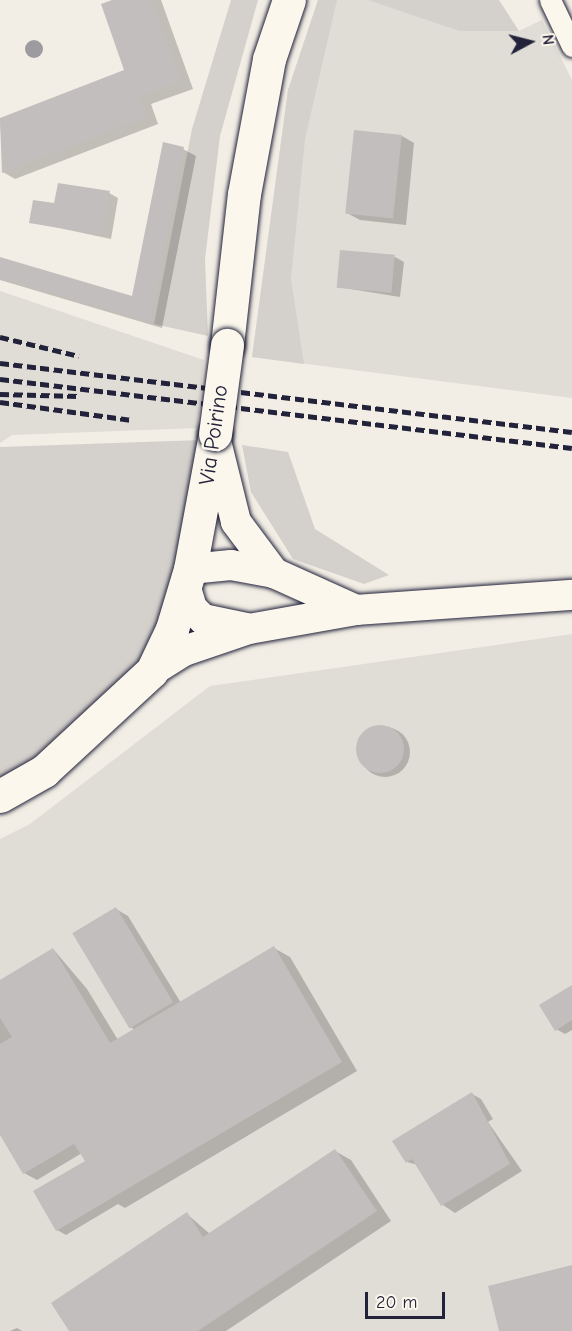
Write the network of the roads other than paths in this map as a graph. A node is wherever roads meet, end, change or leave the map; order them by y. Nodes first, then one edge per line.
1 (289, 0) edge
2 (550, 0) edge
3 (572, 46) edge
4 (215, 434) junction
5 (274, 573) junction
6 (188, 577) junction
7 (572, 596) edge
8 (356, 610) junction
9 (249, 629) junction
10 (152, 671) junction
11 (0, 796) edge

1 - 4 main road, Via Poirino, bridge
2 - 3 street
4 - 5 street
4 - 6 main road, Via Poirino
5 - 6 street
5 - 8 street
6 - 9 street
6 - 10 main road, Via Poirino
7 - 8 street
8 - 9 street
9 - 10 street
10 - 11 main road, Via Poirino

